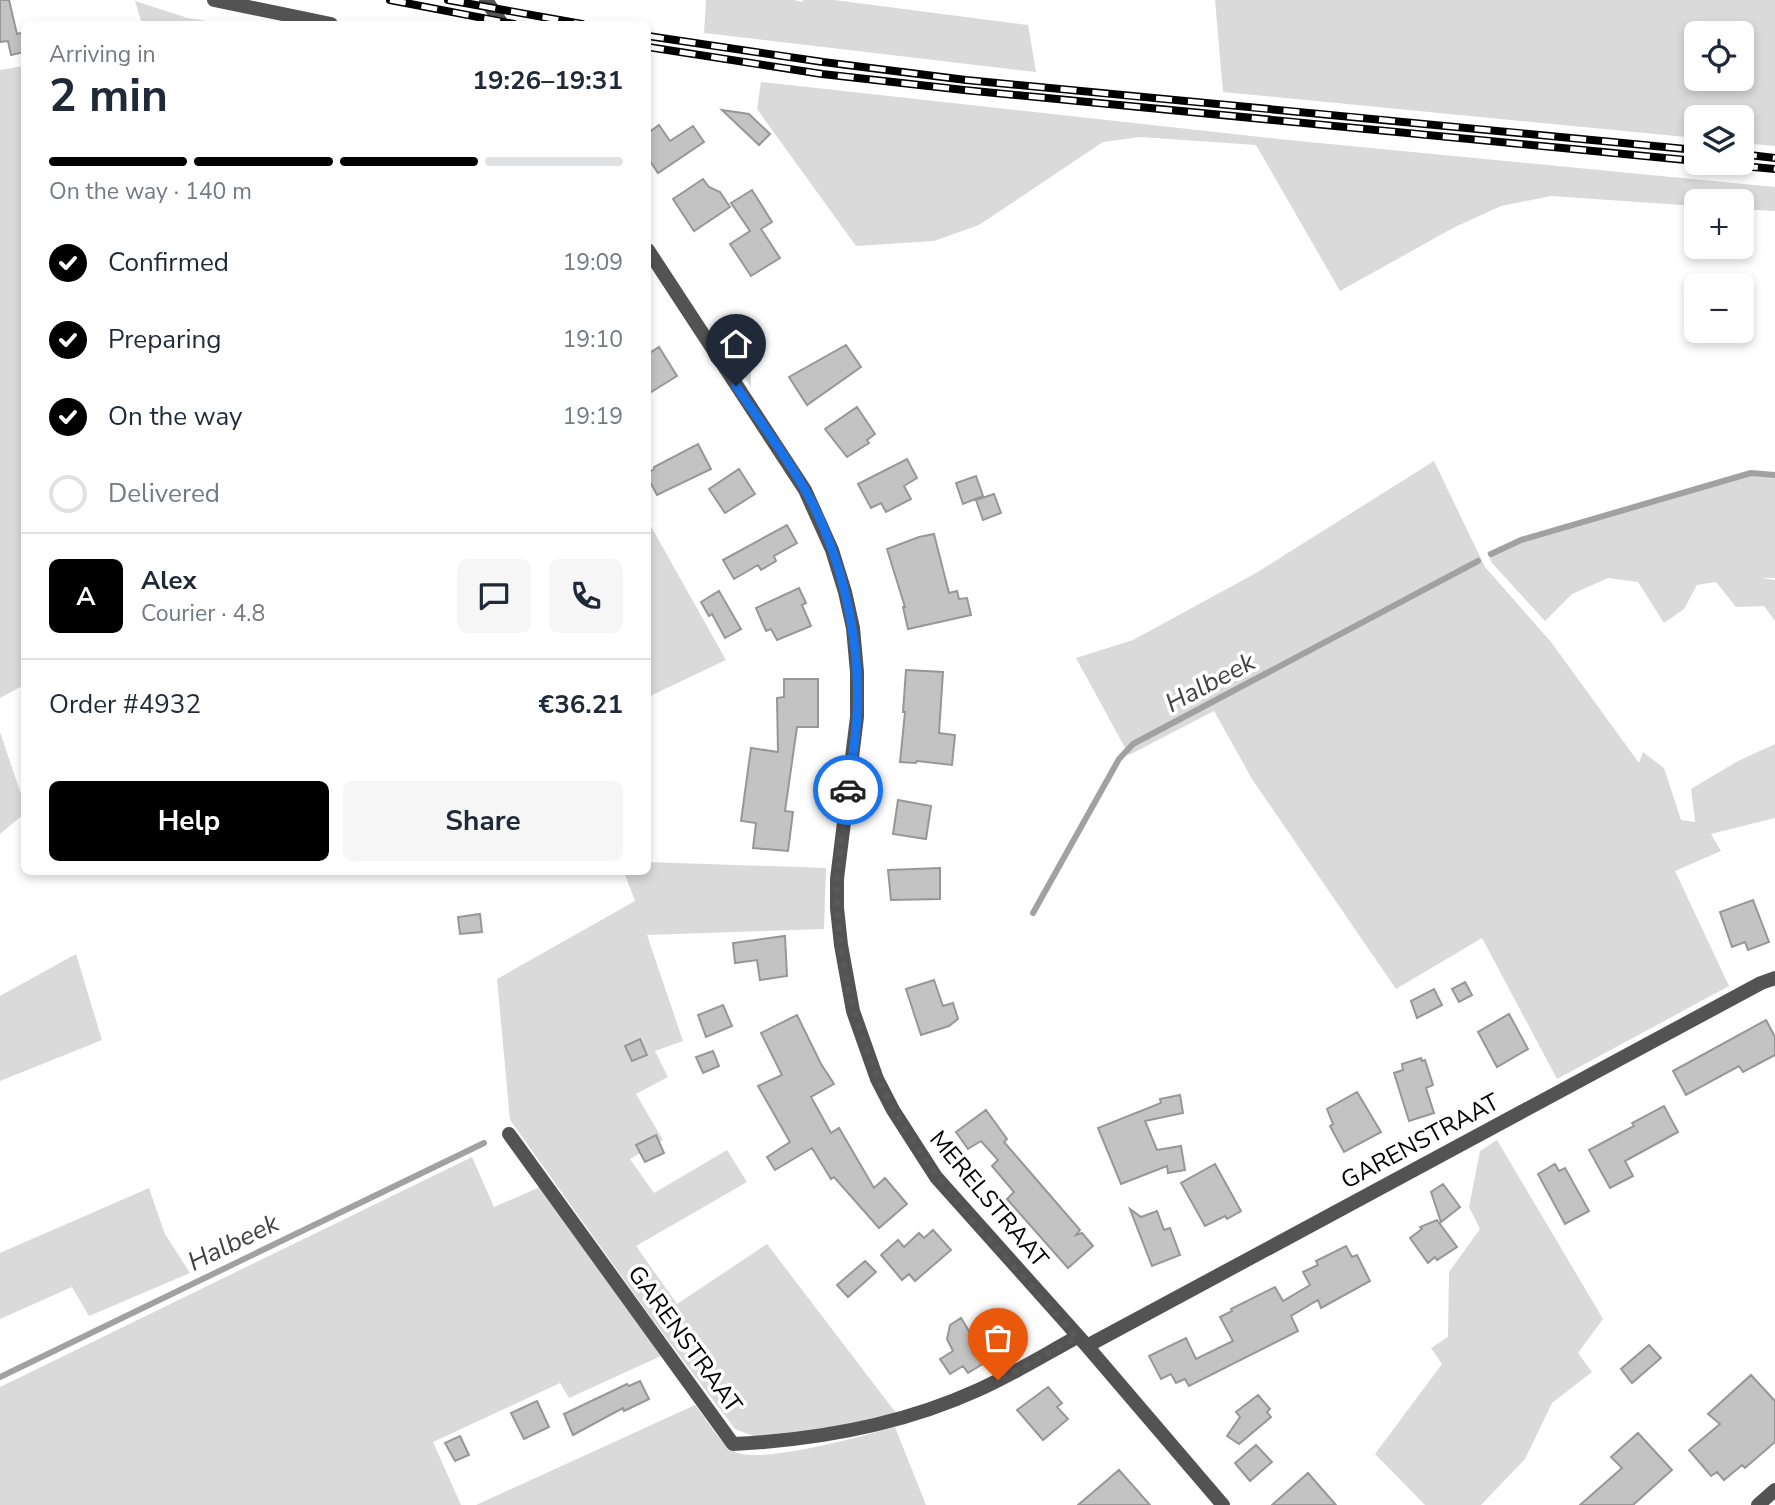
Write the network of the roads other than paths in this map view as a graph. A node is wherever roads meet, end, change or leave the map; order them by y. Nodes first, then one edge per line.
1 (214, 0) edge
2 (486, 0) edge
3 (316, 21) edge
4 (500, 21) edge
5 (651, 255) edge
6 (1775, 978) edge
7 (509, 1134) dead end
8 (1082, 1341) junction
9 (1775, 1490) edge
10 (1223, 1505) edge
11 (1758, 1505) edge

1 - 3 street
2 - 4 street
5 - 8 street, MERELSTRAAT
6 - 8 street, GARENSTRAAT
7 - 8 street, GARENSTRAAT
8 - 10 street, MERELSTRAAT
9 - 11 street

